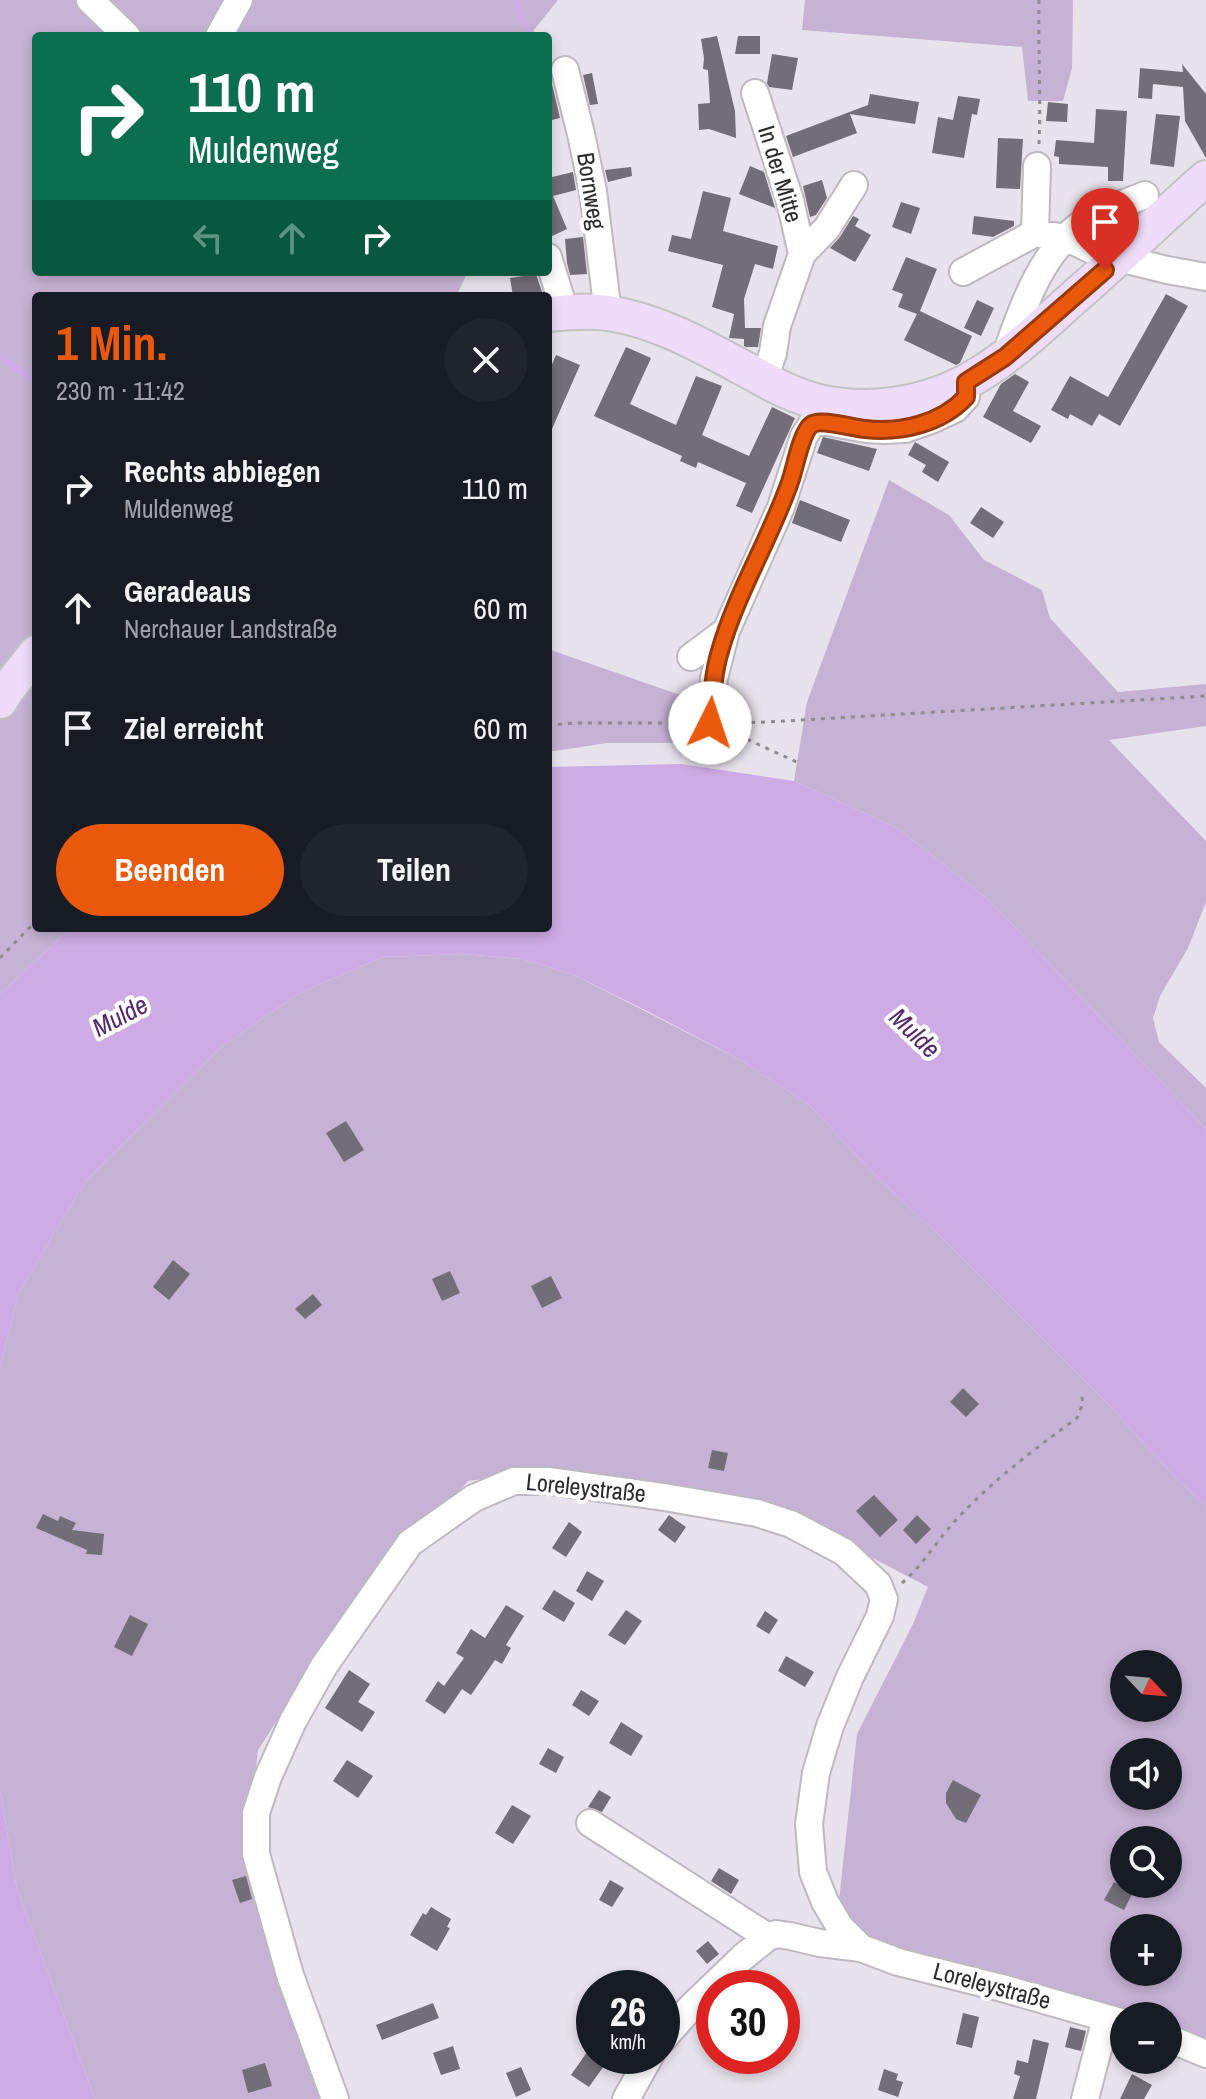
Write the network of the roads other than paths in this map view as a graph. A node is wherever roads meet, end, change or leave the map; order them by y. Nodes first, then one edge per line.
1 (90, 0) edge
2 (239, 0) edge
3 (123, 32) edge
4 (221, 32) edge
5 (565, 70) dead end
6 (755, 93) dead end
7 (1037, 166) road end
8 (1206, 178) edge
9 (854, 185) dead end
10 (1145, 195) dead end
11 (1035, 233) junction
12 (1067, 238) junction
13 (802, 254) junction
14 (1119, 257) junction
15 (963, 272) dead end
16 (551, 276) edge
17 (1206, 277) edge
18 (557, 313) edge
19 (608, 313) junction
20 (1005, 357) junction
21 (764, 380) junction
22 (966, 382) junction
23 (726, 631) junction
24 (691, 657) dead end
25 (32, 658) edge
26 (0, 701) edge
27 (710, 723) road end
28 (590, 1823) dead end
29 (768, 1937) junction
30 (861, 1948) junction
31 (680, 2020) edge
32 (1110, 2020) edge
33 (1110, 2034) edge
34 (1182, 2044) edge
35 (1206, 2054) edge
36 (640, 2074) edge
37 (335, 2099) edge
38 (626, 2099) edge
39 (1085, 2099) edge

1 - 3 street
2 - 4 street
5 - 19 street, Bornweg
6 - 13 street, In der Mitte
7 - 11 street
8 - 14 main road
9 - 13 street, In der Mitte
10 - 12 street
11 - 12 street
11 - 15 street
12 - 14 street
12 - 20 street
13 - 21 street, In der Mitte
14 - 17 street
14 - 20 main road
16 - 18 street
18 - 19 main road
19 - 21 main road
20 - 22 main road
21 - 22 main road
22 - 23 street
23 - 24 street
23 - 27 street
25 - 26 main road
28 - 29 street, Loreleystraße
29 - 30 street, Loreleystraße
29 - 31 street
30 - 32 street, Loreleystraße
30 - 37 street, Loreleystraße
33 - 39 street
34 - 35 street
36 - 38 street

